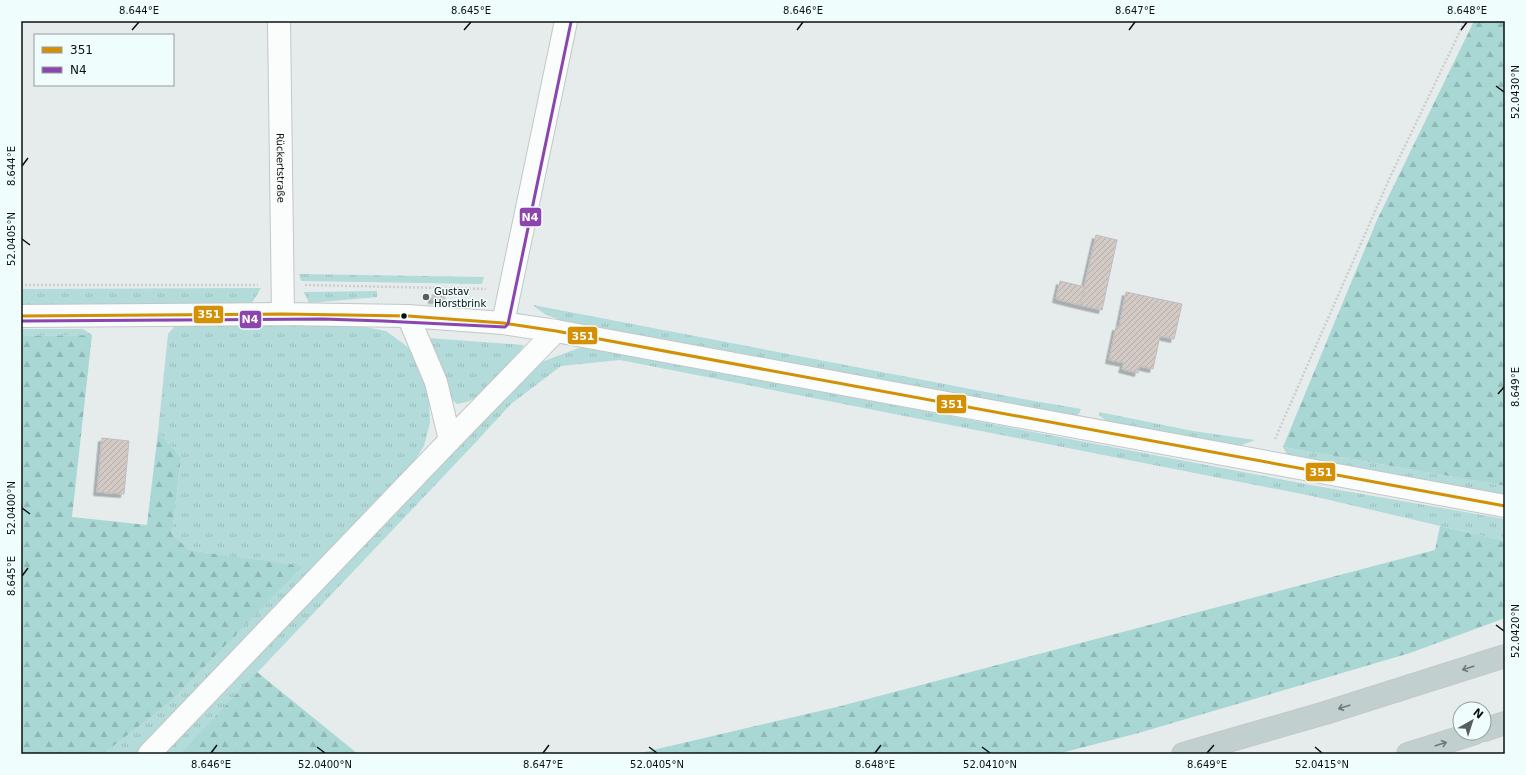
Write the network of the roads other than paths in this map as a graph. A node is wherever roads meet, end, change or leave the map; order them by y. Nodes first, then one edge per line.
1 (279, 21) edge
2 (566, 21) edge
3 (283, 314) junction
4 (21, 316) edge
5 (408, 316) junction
6 (503, 324) junction
7 (556, 331) junction
8 (450, 440) junction
9 (1505, 506) edge
10 (1505, 656) edge
11 (1505, 723) edge
12 (1492, 727) edge
13 (1452, 740) edge
14 (149, 754) edge
15 (1183, 754) edge
16 (1408, 754) edge

1 - 3 street, Rückertstraße
2 - 6 street
3 - 4 street
3 - 5 street
5 - 6 street
5 - 8 street
6 - 7 street
7 - 8 street
7 - 9 street
8 - 14 street
10 -> 15 highway
11 - 12 highway
16 -> 13 highway

